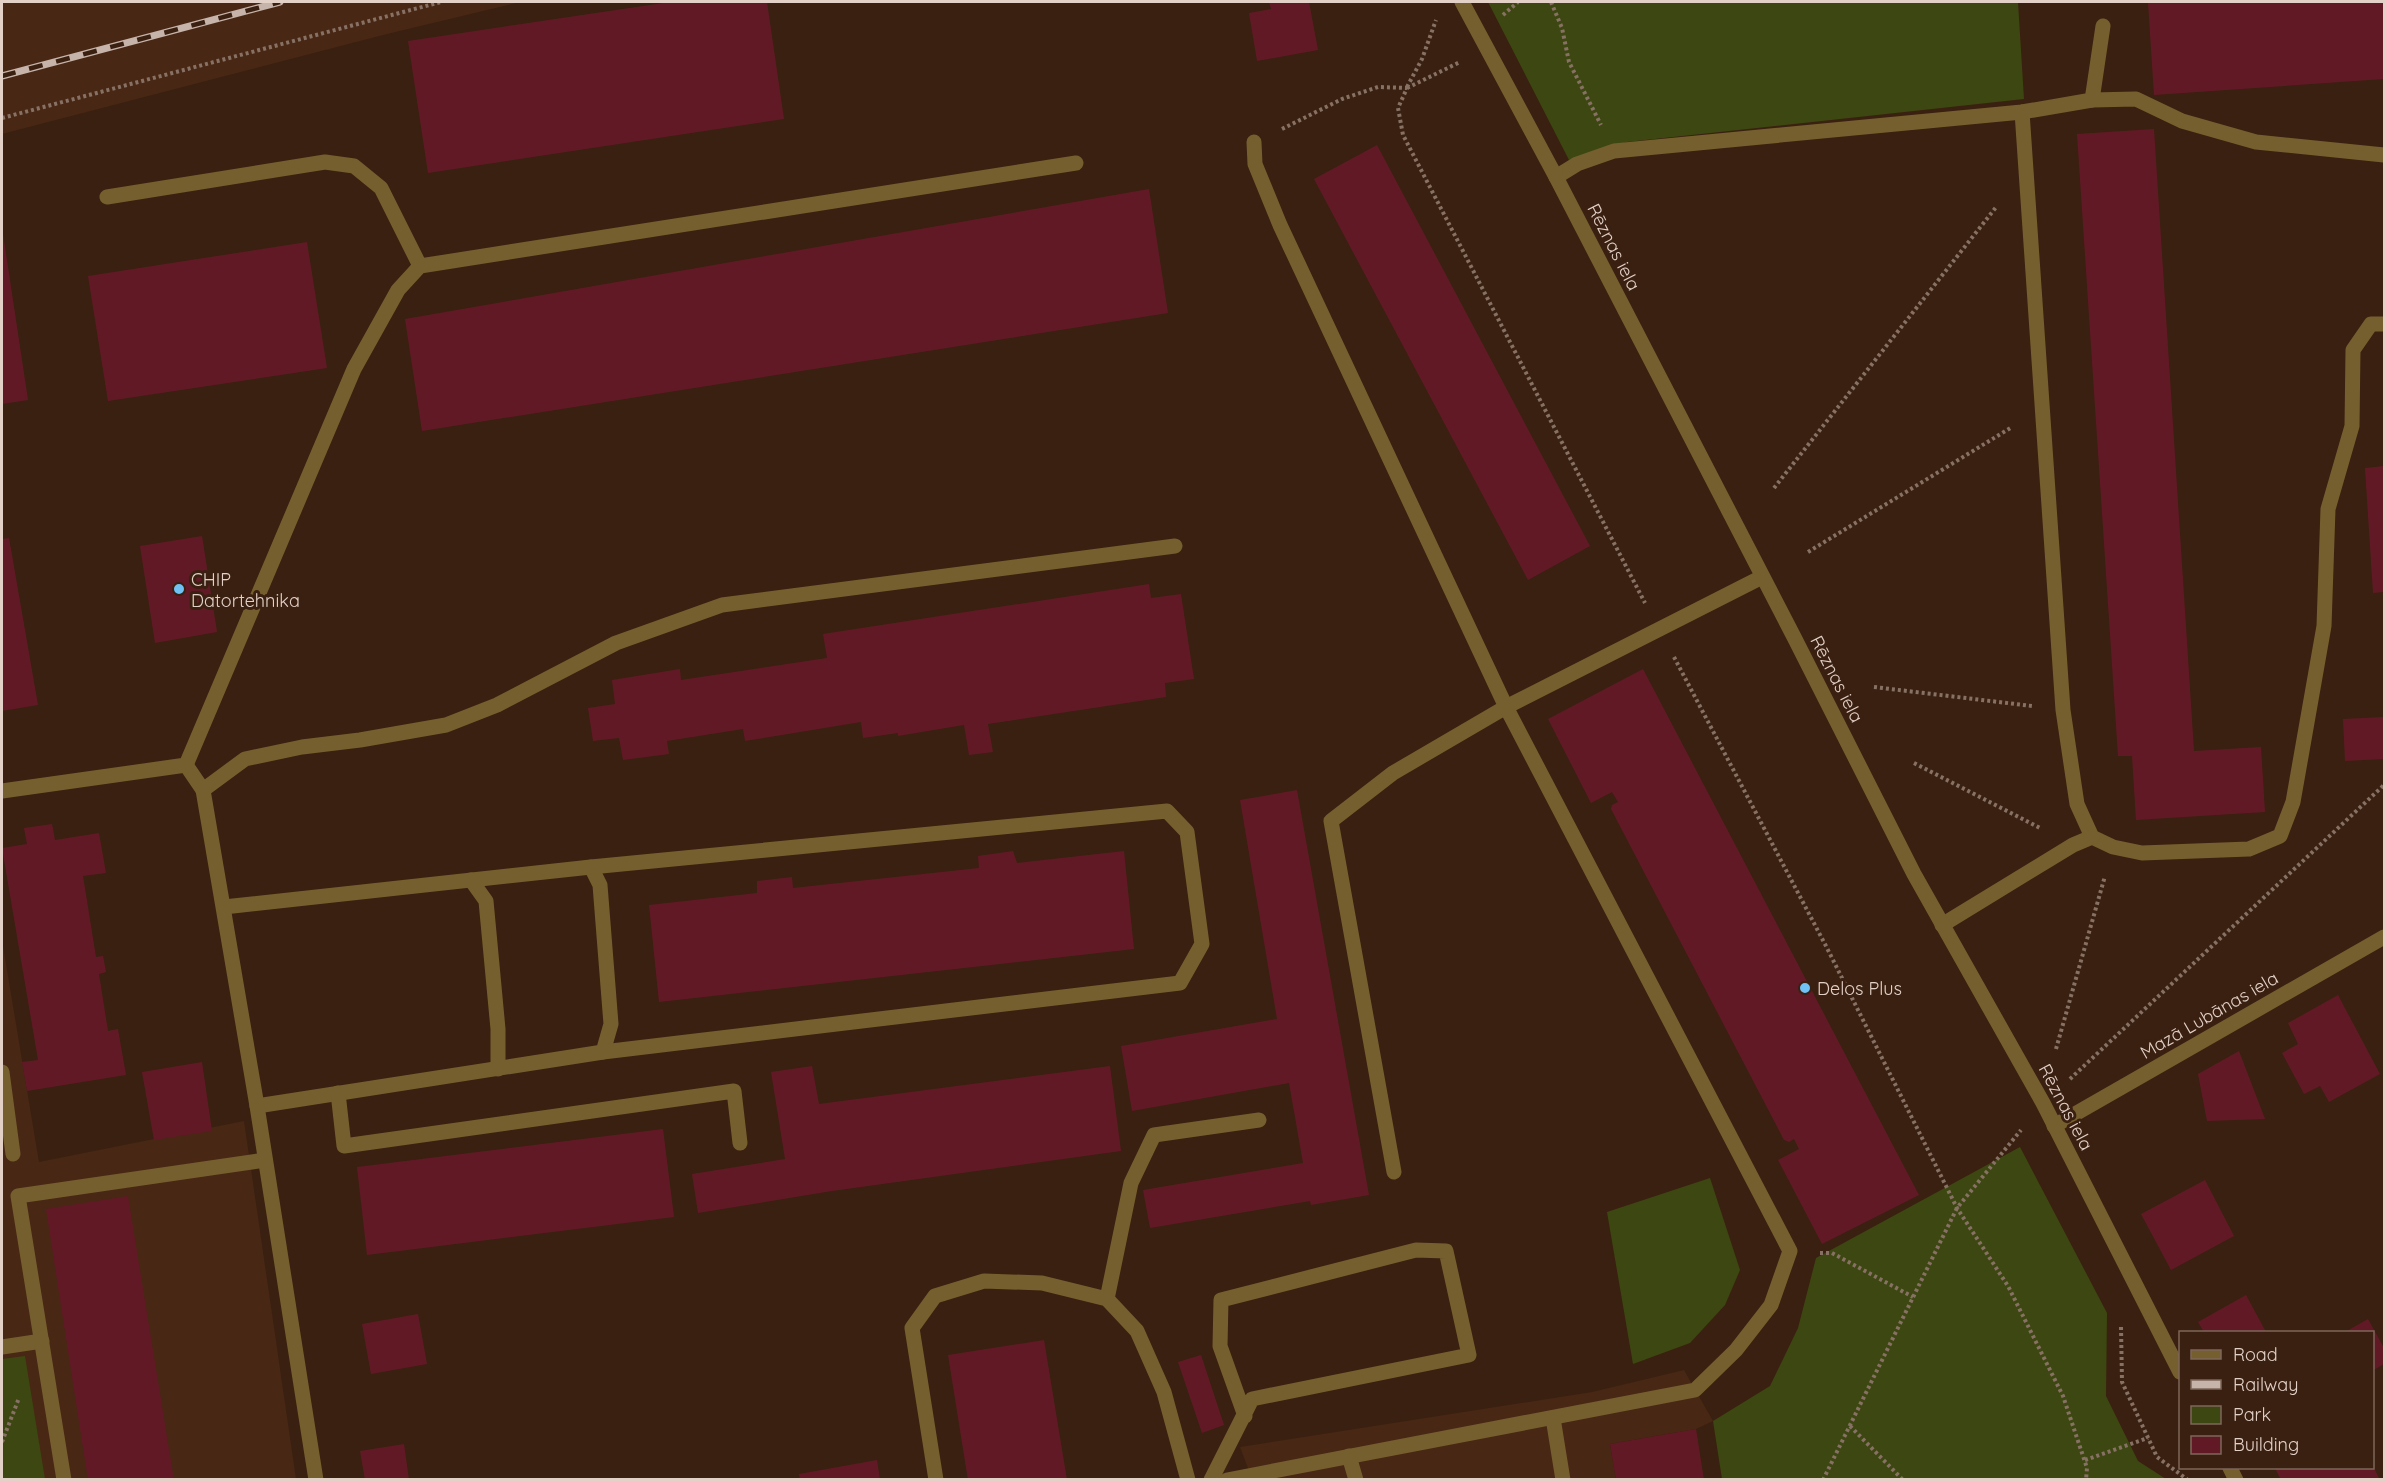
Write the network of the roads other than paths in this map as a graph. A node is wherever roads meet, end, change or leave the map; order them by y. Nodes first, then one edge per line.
1 (1462, 2) edge
2 (2103, 26) dead end
3 (2092, 100) junction
4 (2022, 112) junction
5 (1254, 142) road end
6 (2385, 155) edge
7 (1076, 163) dead end
8 (1556, 177) junction
9 (107, 197) dead end
10 (420, 266) junction
11 (2385, 324) edge
12 (1175, 546) dead end
13 (1762, 577) junction
14 (1506, 706) junction
15 (186, 765) junction
16 (203, 790) junction
17 (2, 791) edge
18 (2092, 837) junction
19 (591, 867) junction
20 (471, 880) junction
21 (224, 907) junction
22 (1942, 925) junction
23 (2385, 937) edge
24 (603, 1052) junction
25 (498, 1069) junction
26 (2, 1072) edge
27 (338, 1093) junction
28 (256, 1106) junction
29 (1259, 1120) dead end
30 (2054, 1126) junction
31 (740, 1143) dead end
32 (13, 1154) dead end
33 (265, 1160) junction
34 (1394, 1172) dead end
35 (1107, 1299) junction
36 (42, 1341) junction
37 (2, 1347) edge
38 (2179, 1368) edge
39 (1245, 1416) junction
40 (1553, 1418) junction
41 (1349, 1456) junction
42 (64, 1479) edge
43 (316, 1479) edge
44 (936, 1479) edge
45 (1188, 1479) edge
46 (1211, 1479) edge
47 (1227, 1479) edge
48 (1356, 1479) edge
49 (1563, 1479) edge

1 - 8 street, Rēznas iela
2 - 3 street
3 - 4 street
3 - 6 street
4 - 8 street
4 - 18 street
5 - 14 street
7 - 10 street
8 - 13 street, Rēznas iela
9 - 10 street
10 - 15 street
11 - 18 street
12 - 16 street
13 - 14 street
13 - 22 street, Rēznas iela
14 - 34 street
14 - 40 street
15 - 16 street
15 - 17 street
16 - 21 street
18 - 22 street
19 - 20 street
19 - 24 street
19 - 24 street
20 - 21 street
20 - 25 street
21 - 28 street
22 - 30 street, Rēznas iela
23 - 30 street, Mazā Lubānas iela
24 - 25 street
25 - 27 street
26 - 32 street
27 - 28 street
27 - 31 street
28 - 33 street
29 - 35 street
30 - 38 street, Rēznas iela
33 - 36 street
33 - 43 street
35 - 44 street
35 - 45 street
36 - 37 street
36 - 42 street
39 - 39 street
39 - 46 street
40 - 41 street
40 - 49 street
41 - 47 street
41 - 48 street

